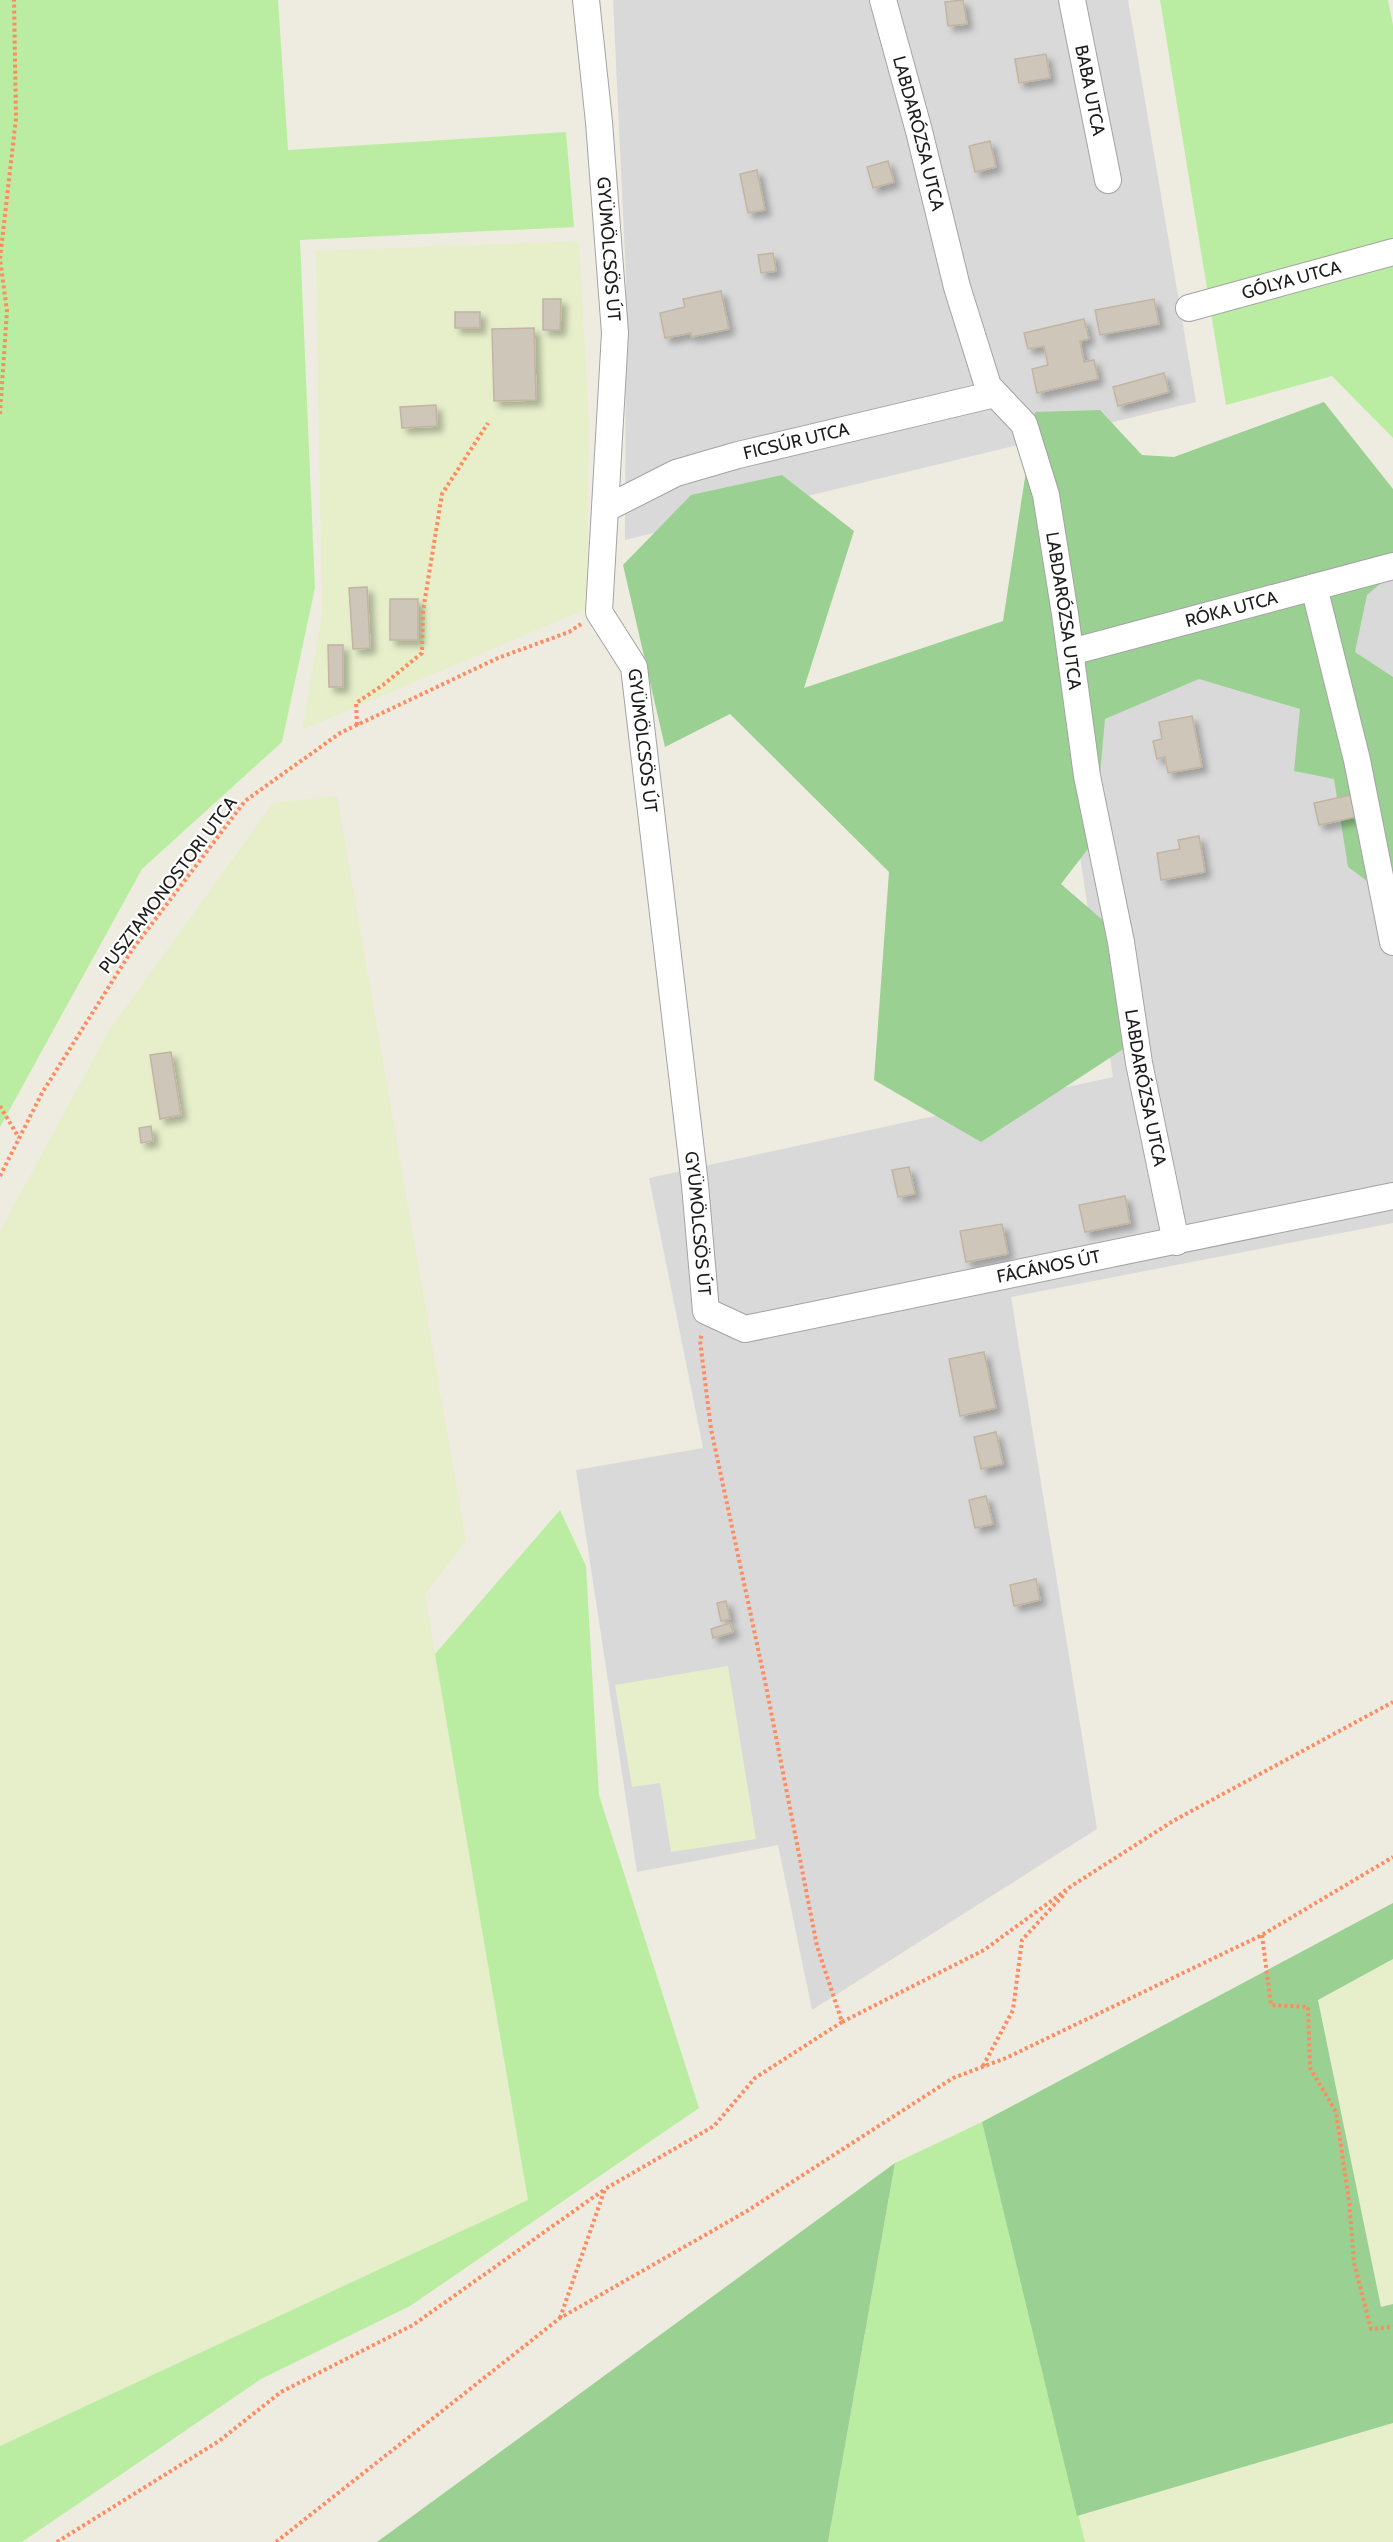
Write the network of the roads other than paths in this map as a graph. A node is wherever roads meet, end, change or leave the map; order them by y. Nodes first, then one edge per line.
1 (586, 0) edge
2 (883, 0) edge
3 (1072, 0) edge
4 (1108, 180) dead end
5 (1393, 252) edge
6 (1190, 308) dead end
7 (995, 394) junction
8 (605, 509) junction
9 (1393, 566) edge
10 (1314, 587) junction
11 (1071, 652) junction
12 (1393, 942) edge
13 (1393, 1196) edge
14 (1176, 1242) junction
15 (706, 1311) joint

1 - 8 street, GYÜMÖLCSÖS ÚT
2 - 7 street, LABDARÓZSA UTCA
3 - 4 street, BABA UTCA
5 - 6 street, GÓLYA UTCA
7 - 8 street, FICSÚR UTCA
7 - 11 street, LABDARÓZSA UTCA
8 - 15 street, GYÜMÖLCSÖS ÚT
9 - 10 street, RÓKA UTCA
10 - 11 street, RÓKA UTCA
10 - 12 street
11 - 14 street, LABDARÓZSA UTCA
13 - 14 street, FÁCÁNOS ÚT
14 - 15 street, FÁCÁNOS ÚT

